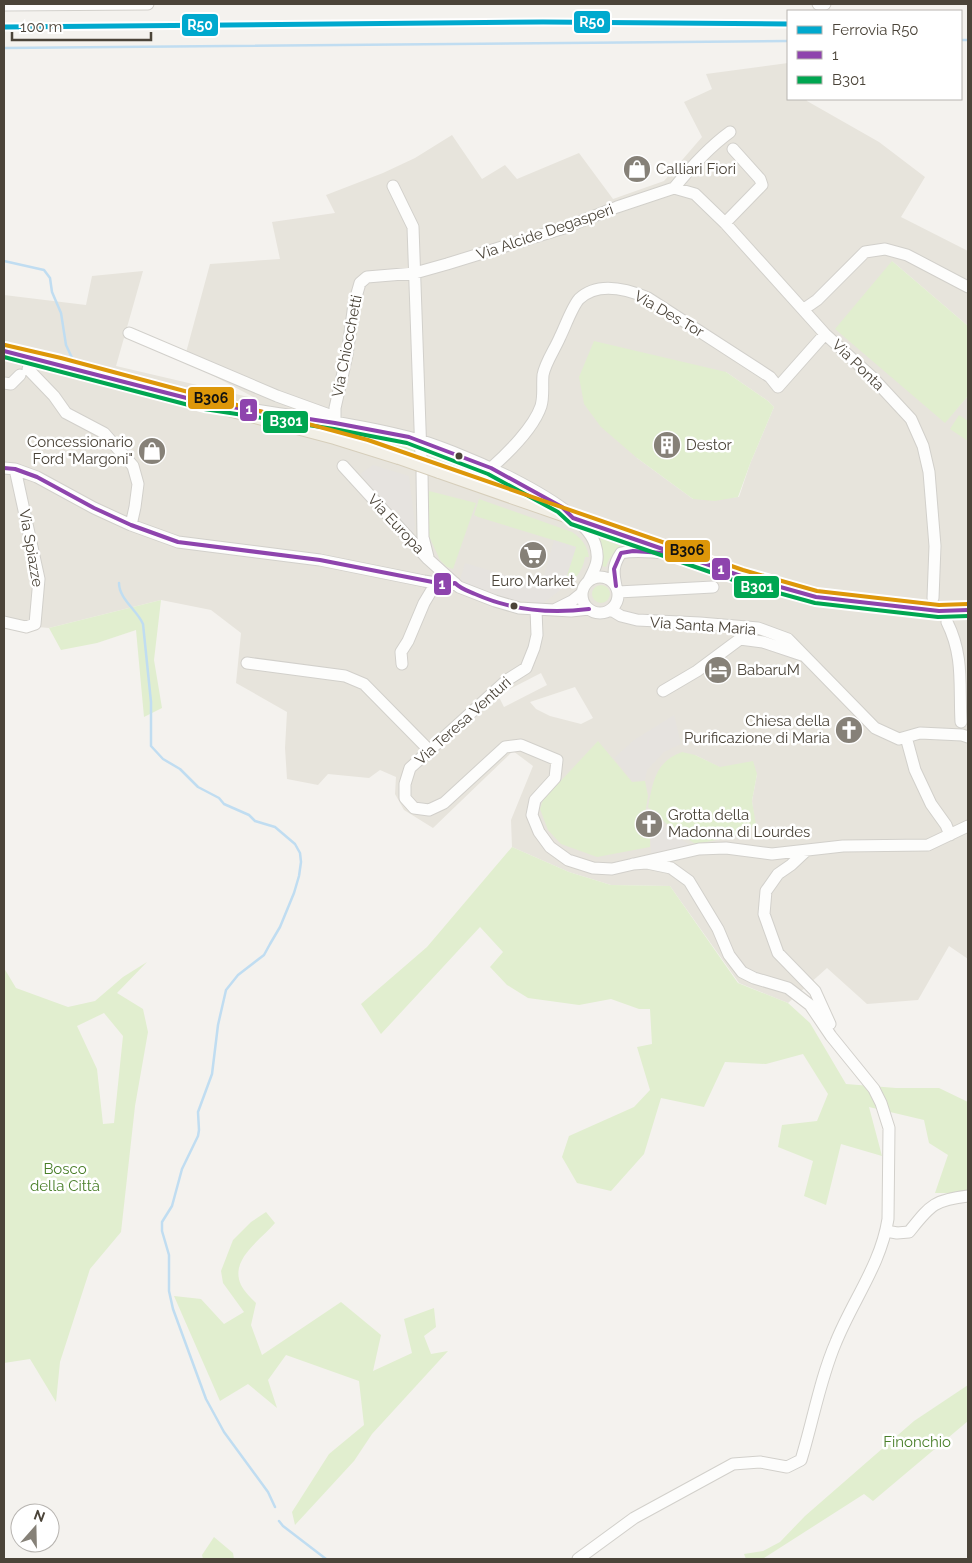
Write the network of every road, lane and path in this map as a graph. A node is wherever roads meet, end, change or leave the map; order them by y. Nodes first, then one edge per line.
1 (148, 4) edge
2 (818, 4) edge
3 (825, 4) edge
4 (4, 5) edge
5 (730, 132) dead end
6 (734, 149) dead end
7 (393, 186) dead end
8 (674, 188) junction
9 (725, 223) junction
10 (415, 273) junction
11 (968, 287) edge
12 (804, 309) junction
13 (129, 332) dead end
14 (825, 334) junction
15 (4, 351) edge
16 (4, 383) edge
17 (206, 403) junction
18 (335, 416) junction
19 (422, 441) junction
20 (422, 456) dead end
21 (343, 466) dead end
22 (9, 468) edge
23 (491, 468) junction
24 (422, 473) dead end
25 (573, 518) junction
26 (131, 525) junction
27 (672, 553) junction
28 (428, 559) junction
29 (589, 580) junction
30 (436, 583) junction
31 (455, 583) junction
32 (713, 588) dead end
33 (617, 589) junction
34 (582, 593) junction
35 (934, 598) dead end
36 (536, 610) junction
37 (589, 610) junction
38 (610, 610) junction
39 (968, 610) edge
40 (553, 611) junction
41 (4, 622) edge
42 (946, 622) dead end
43 (802, 655) junction
44 (247, 663) dead end
45 (402, 664) dead end
46 (663, 692) dead end
47 (965, 718) edge
48 (956, 734) junction
49 (906, 737) junction
50 (968, 737) edge
51 (429, 750) junction
52 (968, 826) edge
53 (950, 835) junction
54 (807, 850) junction
55 (633, 864) junction
56 (831, 1036) junction
57 (968, 1196) edge
58 (886, 1231) junction
59 (578, 1559) edge

1 - 4 street
2 - 3 street
5 - 8 street
6 - 9 street
7 - 10 street
8 - 9 street, Via Ponta
8 - 10 street, Via Alcide Degasperi
9 - 12 street, Via Ponta
10 - 18 street, Via Chiocchetti
10 - 19 street
11 - 12 street
12 - 14 street, Via Ponta
13 - 18 street
14 - 23 street, Via Des Tor
14 - 35 street, Via Ponta
15 - 17 main road
16 - 26 street
17 - 18 street
17 - 25 main road, bridge
18 - 19 street
19 - 20 street
19 - 23 street
21 - 28 street, Via Europa
22 - 26 street, Via Spiazze
22 - 41 street, Via Spiazze
23 - 25 street
24 - 28 street
25 - 27 main road
25 - 29 street
26 - 30 street, Via Spiazze
27 - 33 street
27 - 39 main road
28 - 31 street, Via Europa
29 - 33 street
29 - 34 street
30 - 31 street, Via Spiazze
30 - 45 street
31 - 36 street, Via Europa
32 - 33 street
33 - 38 street
34 - 37 street
34 - 40 street
36 - 40 street
36 - 51 street, Via Teresa Venturi
37 - 38 street
37 - 40 street
38 - 43 street, Via Santa Maria
42 - 47 street
43 - 46 street
43 - 49 street, Via Santa Maria
44 - 51 street
47 - 48 street
48 - 49 street
48 - 50 street
49 - 53 street
51 - 55 street, Via Teresa Venturi
52 - 53 street
53 - 54 street
54 - 55 street
54 - 56 street
55 - 56 street
56 - 58 street
57 - 58 street
58 - 59 street

